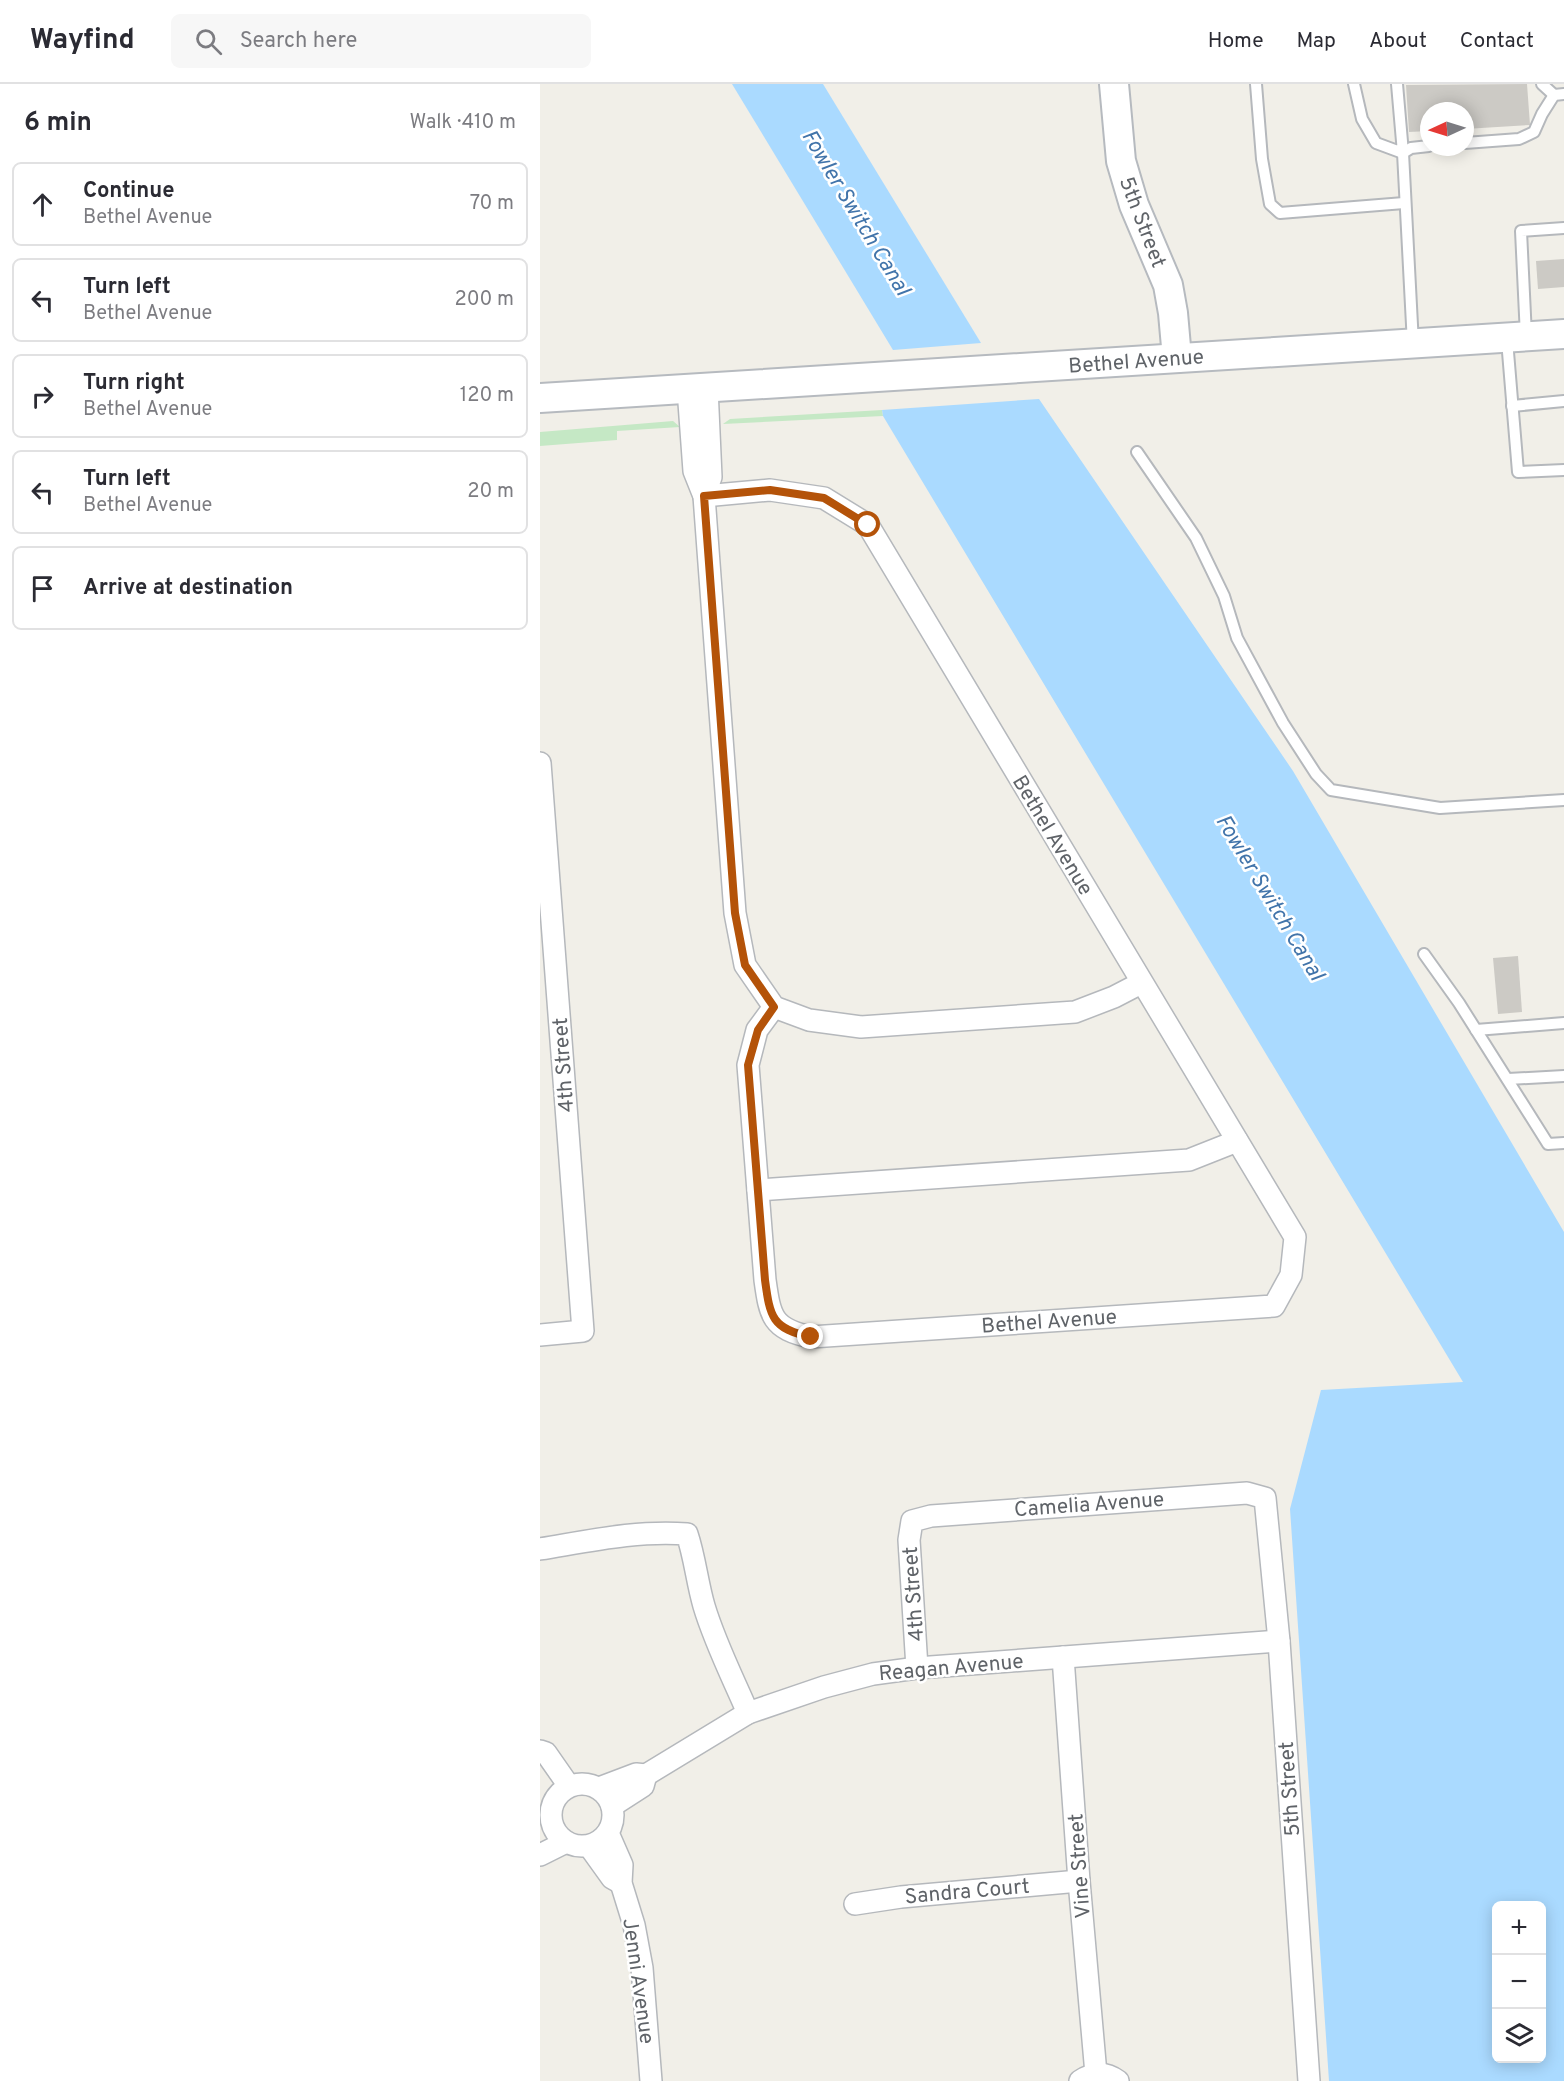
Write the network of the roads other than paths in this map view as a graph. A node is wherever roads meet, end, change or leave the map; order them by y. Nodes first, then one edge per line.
1 (1114, 84) edge
2 (1256, 84) edge
3 (1354, 84) edge
4 (1397, 84) edge
5 (1542, 84) edge
6 (1559, 95) edge
7 (1474, 142) edge
8 (1420, 147) edge
9 (1403, 153) junction
10 (1404, 203) junction
11 (1564, 228) edge
12 (1564, 334) edge
13 (1516, 337) junction
14 (1413, 344) junction
15 (1176, 358) junction
16 (698, 388) junction
17 (540, 398) edge
18 (1564, 401) edge
19 (1512, 406) junction
20 (1137, 452) dead end
21 (1564, 470) edge
22 (704, 496) junction
23 (540, 763) edge
24 (1564, 800) edge
25 (1424, 954) dead end
26 (1141, 983) junction
27 (774, 1007) junction
28 (1564, 1023) edge
29 (1476, 1030) junction
30 (1564, 1076) edge
31 (1508, 1079) junction
32 (1237, 1141) junction
33 (1564, 1143) edge
34 (758, 1190) junction
35 (540, 1335) edge
36 (1266, 1498) joint
37 (912, 1521) joint
38 (540, 1549) edge
39 (1279, 1641) junction
40 (1064, 1657) junction
41 (918, 1668) junction
42 (748, 1713) junction
43 (540, 1751) edge
44 (540, 1766) edge
45 (645, 1775) junction
46 (598, 1788) junction
47 (562, 1792) junction
48 (612, 1806) junction
49 (546, 1829) edge
50 (608, 1833) junction
51 (566, 1842) junction
52 (589, 1846) junction
53 (540, 1855) edge
54 (1079, 1881) junction
55 (621, 1883) junction
56 (855, 1904) dead end
57 (1088, 2077) edge
58 (651, 2081) edge
59 (1118, 2081) edge
60 (1309, 2081) edge

1 - 15 main road, 5th Street
2 - 10 lane
3 - 9 lane
4 - 9 lane
5 - 6 lane
6 - 7 lane
8 - 9 lane
9 - 10 lane
10 - 14 lane
11 - 13 lane
12 - 13 main road, Bethel Avenue
13 - 14 main road, Bethel Avenue
13 - 19 lane
14 - 15 main road, Bethel Avenue
15 - 16 main road, Bethel Avenue
16 - 17 main road, Bethel Avenue
16 - 22 street
18 - 19 lane
19 - 21 lane
20 - 24 lane
22 - 26 street, Bethel Avenue
22 - 27 street
23 - 35 street, 4th Street
25 - 29 lane
26 - 27 street
26 - 32 street, Bethel Avenue
27 - 34 street, Bethel Avenue
28 - 29 lane
29 - 31 lane
30 - 31 lane
31 - 33 lane
32 - 34 street
32 - 34 street, Bethel Avenue
36 - 37 street, Camelia Avenue
36 - 39 street, 5th Street
37 - 41 street, 4th Street
38 - 42 street
39 - 40 street, Reagan Avenue
39 - 60 street, 5th Street
40 - 41 street, Reagan Avenue
40 - 54 street, Vine Street
41 - 42 street, Reagan Avenue
42 - 45 street, Reagan Avenue
43 - 47 street
44 - 47 street
45 - 46 street, Reagan Avenue
45 - 48 street, Reagan Avenue
46 - 47 street
46 - 48 street
47 - 49 street
48 - 50 street
49 - 51 street
50 - 52 street
50 - 55 street, Jenni Avenue
51 - 52 street
51 - 53 street
52 - 55 street, Jenni Avenue
54 - 56 street, Sandra Court
54 - 57 street, Vine Street
55 - 58 street, Jenni Avenue
57 - 59 street

